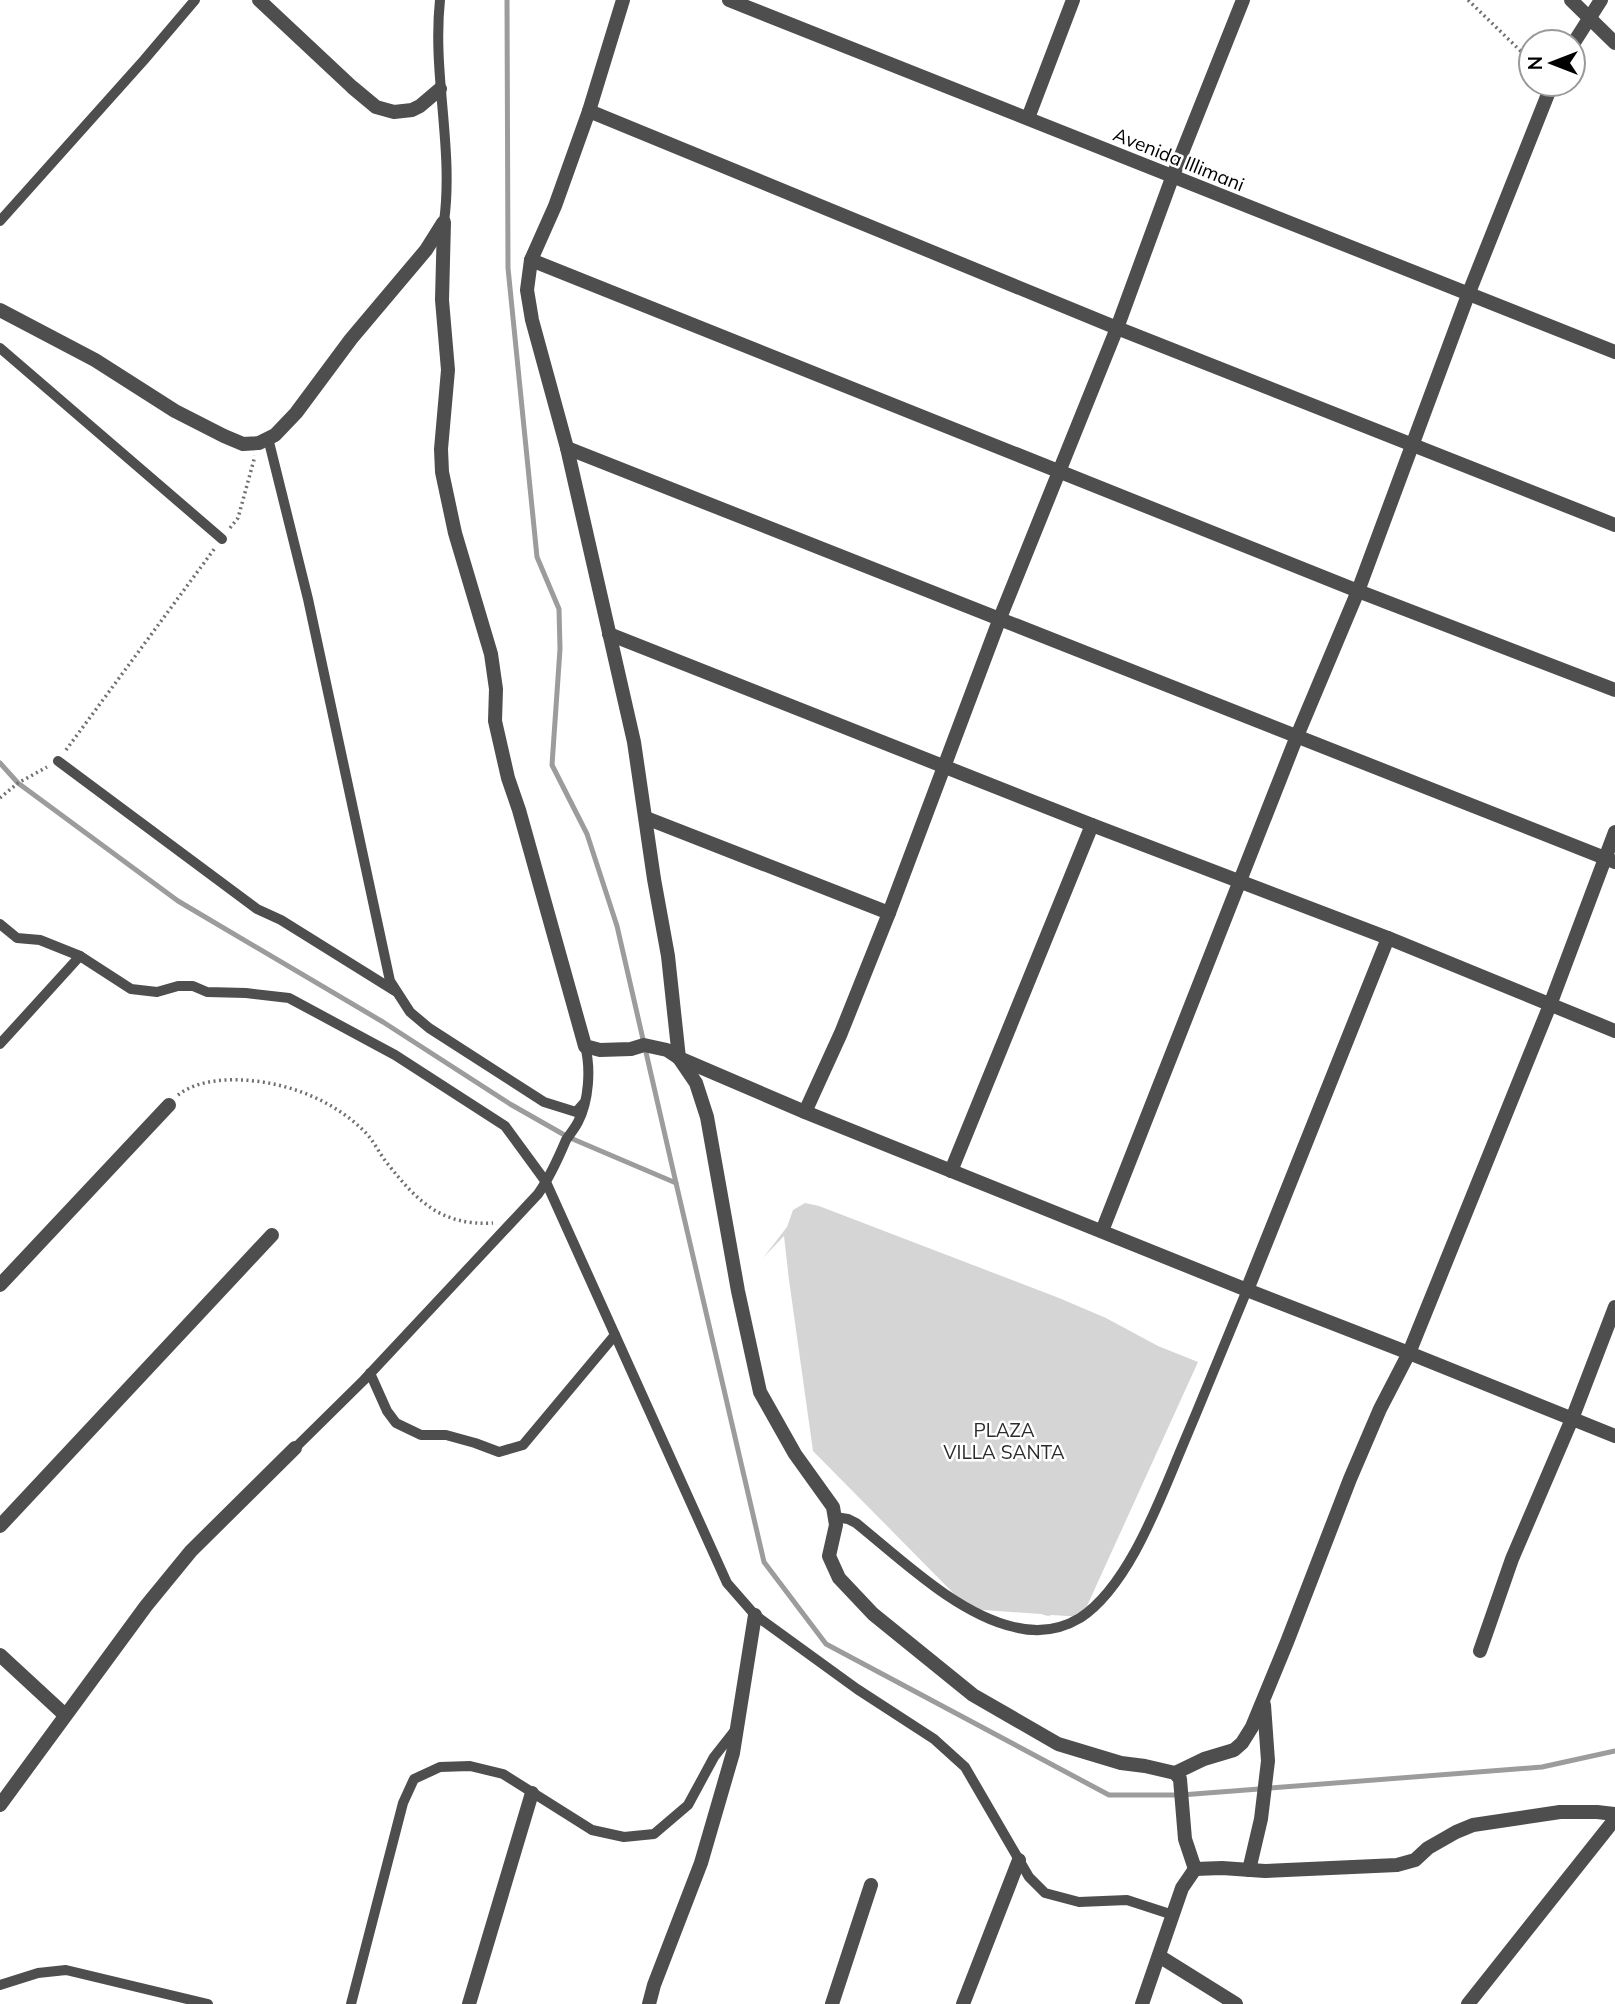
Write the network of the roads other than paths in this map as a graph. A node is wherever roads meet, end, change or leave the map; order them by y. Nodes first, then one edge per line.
1 (195, 0) edge
2 (259, 0) edge
3 (440, 0) edge
4 (623, 0) edge
5 (729, 0) edge
6 (1073, 0) edge
7 (1243, 0) edge
8 (1571, 0) edge
9 (1601, 0) edge
10 (1590, 18) junction
11 (1583, 28) edge
12 (1615, 43) edge
13 (440, 89) junction
14 (1546, 98) edge
15 (589, 111) junction
16 (1028, 118) junction
17 (1172, 178) junction
18 (0, 221) edge
19 (444, 222) junction
20 (531, 260) junction
21 (1468, 295) junction
22 (0, 310) edge
23 (1116, 327) junction
24 (0, 348) edge
25 (1615, 352) edge
26 (263, 440) junction
27 (1413, 445) junction
28 (567, 448) junction
29 (1059, 472) junction
30 (1615, 525) edge
31 (222, 539) road end
32 (1358, 591) junction
33 (1000, 618) junction
34 (610, 634) junction
35 (1615, 690) edge
36 (1297, 736) junction
37 (58, 761) road end
38 (944, 765) junction
39 (646, 818) junction
40 (1092, 825) junction
41 (1615, 832) edge
42 (1610, 860) edge
43 (1240, 880) junction
44 (889, 913) junction
45 (0, 924) edge
46 (1388, 938) junction
47 (80, 957) junction
48 (396, 992) junction
49 (1550, 1005) junction
50 (1615, 1031) edge
51 (0, 1044) edge
52 (586, 1046) junction
53 (679, 1058) junction
54 (584, 1103) junction
55 (169, 1105) road end
56 (805, 1112) junction
57 (951, 1171) junction
58 (546, 1182) junction
59 (1102, 1231) junction
60 (272, 1235) dead end
61 (0, 1285) edge
62 (1247, 1290) junction
63 (1615, 1307) edge
64 (615, 1335) junction
65 (1409, 1353) junction
66 (370, 1373) junction
67 (1572, 1419) junction
68 (1615, 1436) edge
69 (295, 1448) joint
70 (835, 1517) junction
71 (0, 1526) edge
72 (755, 1615) junction
73 (1480, 1651) dead end
74 (0, 1656) edge
75 (1263, 1700) junction
76 (65, 1715) junction
77 (737, 1728) junction
78 (1175, 1773) junction
79 (532, 1793) junction
80 (0, 1805) edge
81 (1615, 1816) edge
82 (1019, 1860) junction
83 (1195, 1869) junction
84 (1250, 1870) junction
85 (870, 1885) dead end
86 (1173, 1915) junction
87 (1159, 1956) junction
88 (0, 1985) edge
89 (208, 2004) edge
90 (351, 2004) edge
91 (469, 2004) edge
92 (649, 2004) edge
93 (832, 2004) edge
94 (963, 2004) edge
95 (1142, 2004) edge
96 (1236, 2004) edge
97 (1468, 2004) edge

1 - 18 lane
2 - 13 street
3 - 13 lane
4 - 15 street
5 - 16 street, Avenida Illimani
6 - 16 street
7 - 17 street
8 - 10 street
9 - 10 street
10 - 11 street
10 - 12 street
13 - 19 lane
14 - 21 street
15 - 20 street
15 - 23 street
16 - 17 street, Avenida Illimani
17 - 21 street, Avenida Illimani
17 - 23 street
19 - 26 street
19 - 52 street
20 - 28 street
20 - 29 street
21 - 25 street, Avenida Illimani
21 - 27 street
22 - 26 street
23 - 27 street
23 - 29 street
24 - 31 lane
26 - 48 lane
27 - 30 street
27 - 32 street
28 - 33 street
28 - 34 street
29 - 32 street
29 - 33 street
32 - 35 street
32 - 36 street
33 - 36 street
33 - 38 street
34 - 38 street
34 - 39 street
36 - 42 street
36 - 43 street
37 - 48 lane
38 - 40 street
38 - 44 street
39 - 44 street
39 - 53 street
40 - 43 street
40 - 57 street
41 - 42 street
42 - 49 street
43 - 46 street
43 - 59 street
44 - 56 street
45 - 47 lane
46 - 49 street
46 - 62 street
47 - 51 lane
47 - 58 lane
48 - 54 lane
49 - 50 street
49 - 65 street
52 - 53 street
52 - 54 lane
53 - 56 street
53 - 70 street
54 - 58 lane
55 - 61 street
56 - 57 street
57 - 59 street
58 - 64 lane
58 - 66 lane
59 - 62 street
60 - 71 street
62 - 65 street
62 - 70 lane
63 - 67 street
64 - 66 lane
64 - 72 lane
65 - 67 street
65 - 75 street
66 - 69 lane
67 - 68 street
67 - 73 street
69 - 76 street
70 - 78 street
72 - 77 street
72 - 82 lane
74 - 76 street
75 - 78 street
75 - 84 street
76 - 80 street
77 - 79 lane
77 - 92 street
78 - 83 street
79 - 90 lane
79 - 91 street
81 - 84 street
81 - 97 street
82 - 86 lane
82 - 94 street
83 - 84 street
83 - 86 street
85 - 93 street
86 - 87 street
87 - 95 street
87 - 96 street
88 - 89 lane

